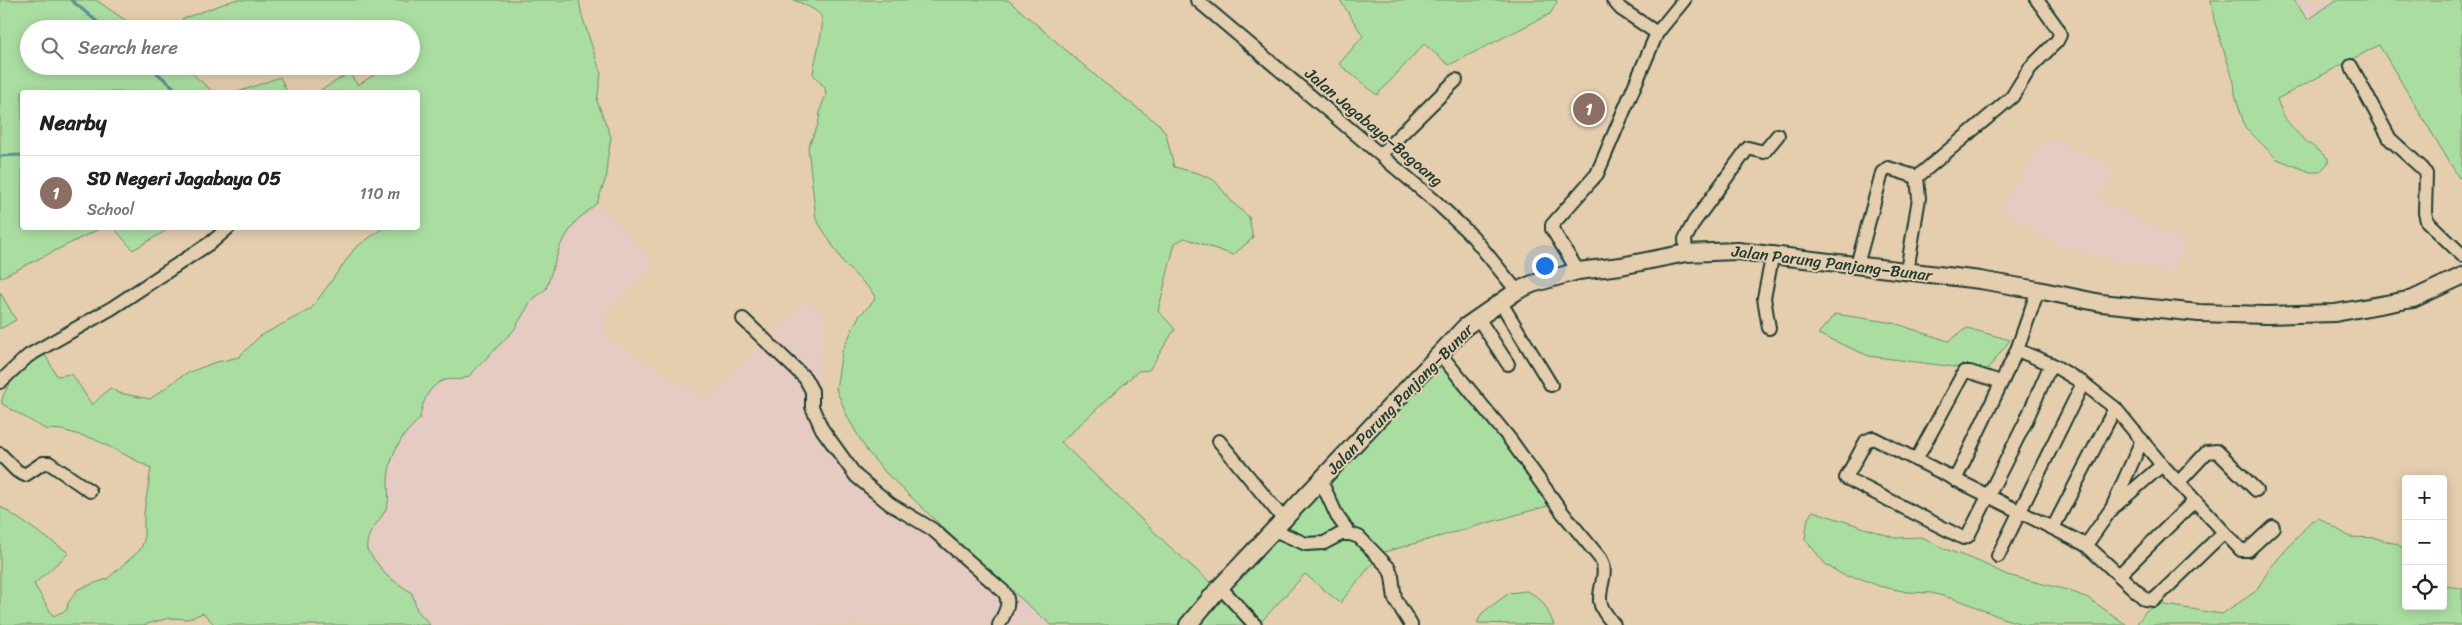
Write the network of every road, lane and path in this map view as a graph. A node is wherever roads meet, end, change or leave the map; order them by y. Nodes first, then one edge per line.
1 (1197, 0) edge
2 (1613, 0) edge
3 (1684, 0) edge
4 (2037, 0) edge
5 (1657, 33) junction
6 (2351, 66) dead end
7 (1456, 80) dead end
8 (1778, 135) dead end
9 (1382, 153) junction
10 (1917, 177) junction
11 (226, 230) edge
12 (1686, 253) junction
13 (1773, 253) junction
14 (2462, 255) edge
15 (1857, 265) junction
16 (1578, 271) junction
17 (1907, 271) junction
18 (2462, 276) edge
19 (2038, 290) junction
20 (1517, 291) junction
21 (1501, 303) junction
22 (1478, 318) junction
23 (743, 319) dead end
24 (1769, 328) dead end
25 (2017, 350) junction
26 (1440, 354) junction
27 (1508, 364) dead end
28 (2051, 364) junction
29 (0, 382) edge
30 (2001, 382) junction
31 (2083, 383) junction
32 (1551, 385) dead end
33 (2115, 408) junction
34 (2142, 440) junction
35 (1219, 441) dead end
36 (0, 454) edge
37 (1916, 460) junction
38 (2162, 464) junction
39 (1955, 480) junction
40 (1321, 481) junction
41 (2178, 483) junction
42 (2256, 490) dead end
43 (90, 491) dead end
44 (1990, 497) junction
45 (2194, 501) junction
46 (2112, 508) junction
47 (2020, 512) junction
48 (1279, 526) junction
49 (2273, 527) dead end
50 (2053, 528) junction
51 (2224, 532) junction
52 (1350, 534) junction
53 (2086, 545) junction
54 (1998, 556) dead end
55 (2119, 575) junction
56 (1220, 587) junction
57 (999, 625) edge
58 (1188, 625) edge
59 (1255, 625) edge
60 (1411, 625) edge
61 (1614, 625) edge

1 - 9 street, Jalan Jagabaya–Bagoang
2 - 5 street
3 - 5 street
4 - 10 street
5 - 16 street
6 - 14 street
7 - 9 street
8 - 12 street
9 - 20 street, Jalan Jagabaya–Bagoang
10 - 15 street
10 - 17 street
11 - 29 street
12 - 13 main road, Jalan Parung Panjang–Bunar
12 - 16 main road, Jalan Parung Panjang–Bunar
13 - 15 main road, Jalan Parung Panjang–Bunar
13 - 24 street
15 - 17 main road, Jalan Parung Panjang–Bunar
16 - 20 main road, Jalan Parung Panjang–Bunar
17 - 19 main road, Jalan Parung Panjang–Bunar
18 - 19 main road, Jalan Parung Panjang–Bunar
19 - 25 street
20 - 21 main road, Jalan Parung Panjang–Bunar
21 - 22 main road, Jalan Parung Panjang–Bunar
21 - 32 street
22 - 26 main road, Jalan Parung Panjang–Bunar
22 - 27 street
23 - 57 street
25 - 28 street
25 - 30 street
26 - 40 main road, Jalan Parung Panjang–Bunar
26 - 61 street
28 - 31 street
28 - 44 street
30 - 37 street
30 - 39 street
31 - 33 street
31 - 47 street
33 - 34 street
33 - 50 street
34 - 38 street
34 - 46 street
35 - 48 street
36 - 43 street
37 - 39 street
37 - 44 street
38 - 41 street
38 - 46 street
39 - 44 street
40 - 48 main road, Jalan Parung Panjang–Bunar
40 - 52 street
41 - 42 street
41 - 45 street
44 - 47 street
45 - 51 street
45 - 55 street
46 - 53 street
47 - 50 street
47 - 54 street
48 - 52 street
48 - 56 main road, Jalan Parung Panjang–Bunar
49 - 51 street
50 - 53 street
51 - 55 street
52 - 60 street
53 - 55 street
56 - 58 main road, Jalan Parung Panjang–Bunar
56 - 59 street

